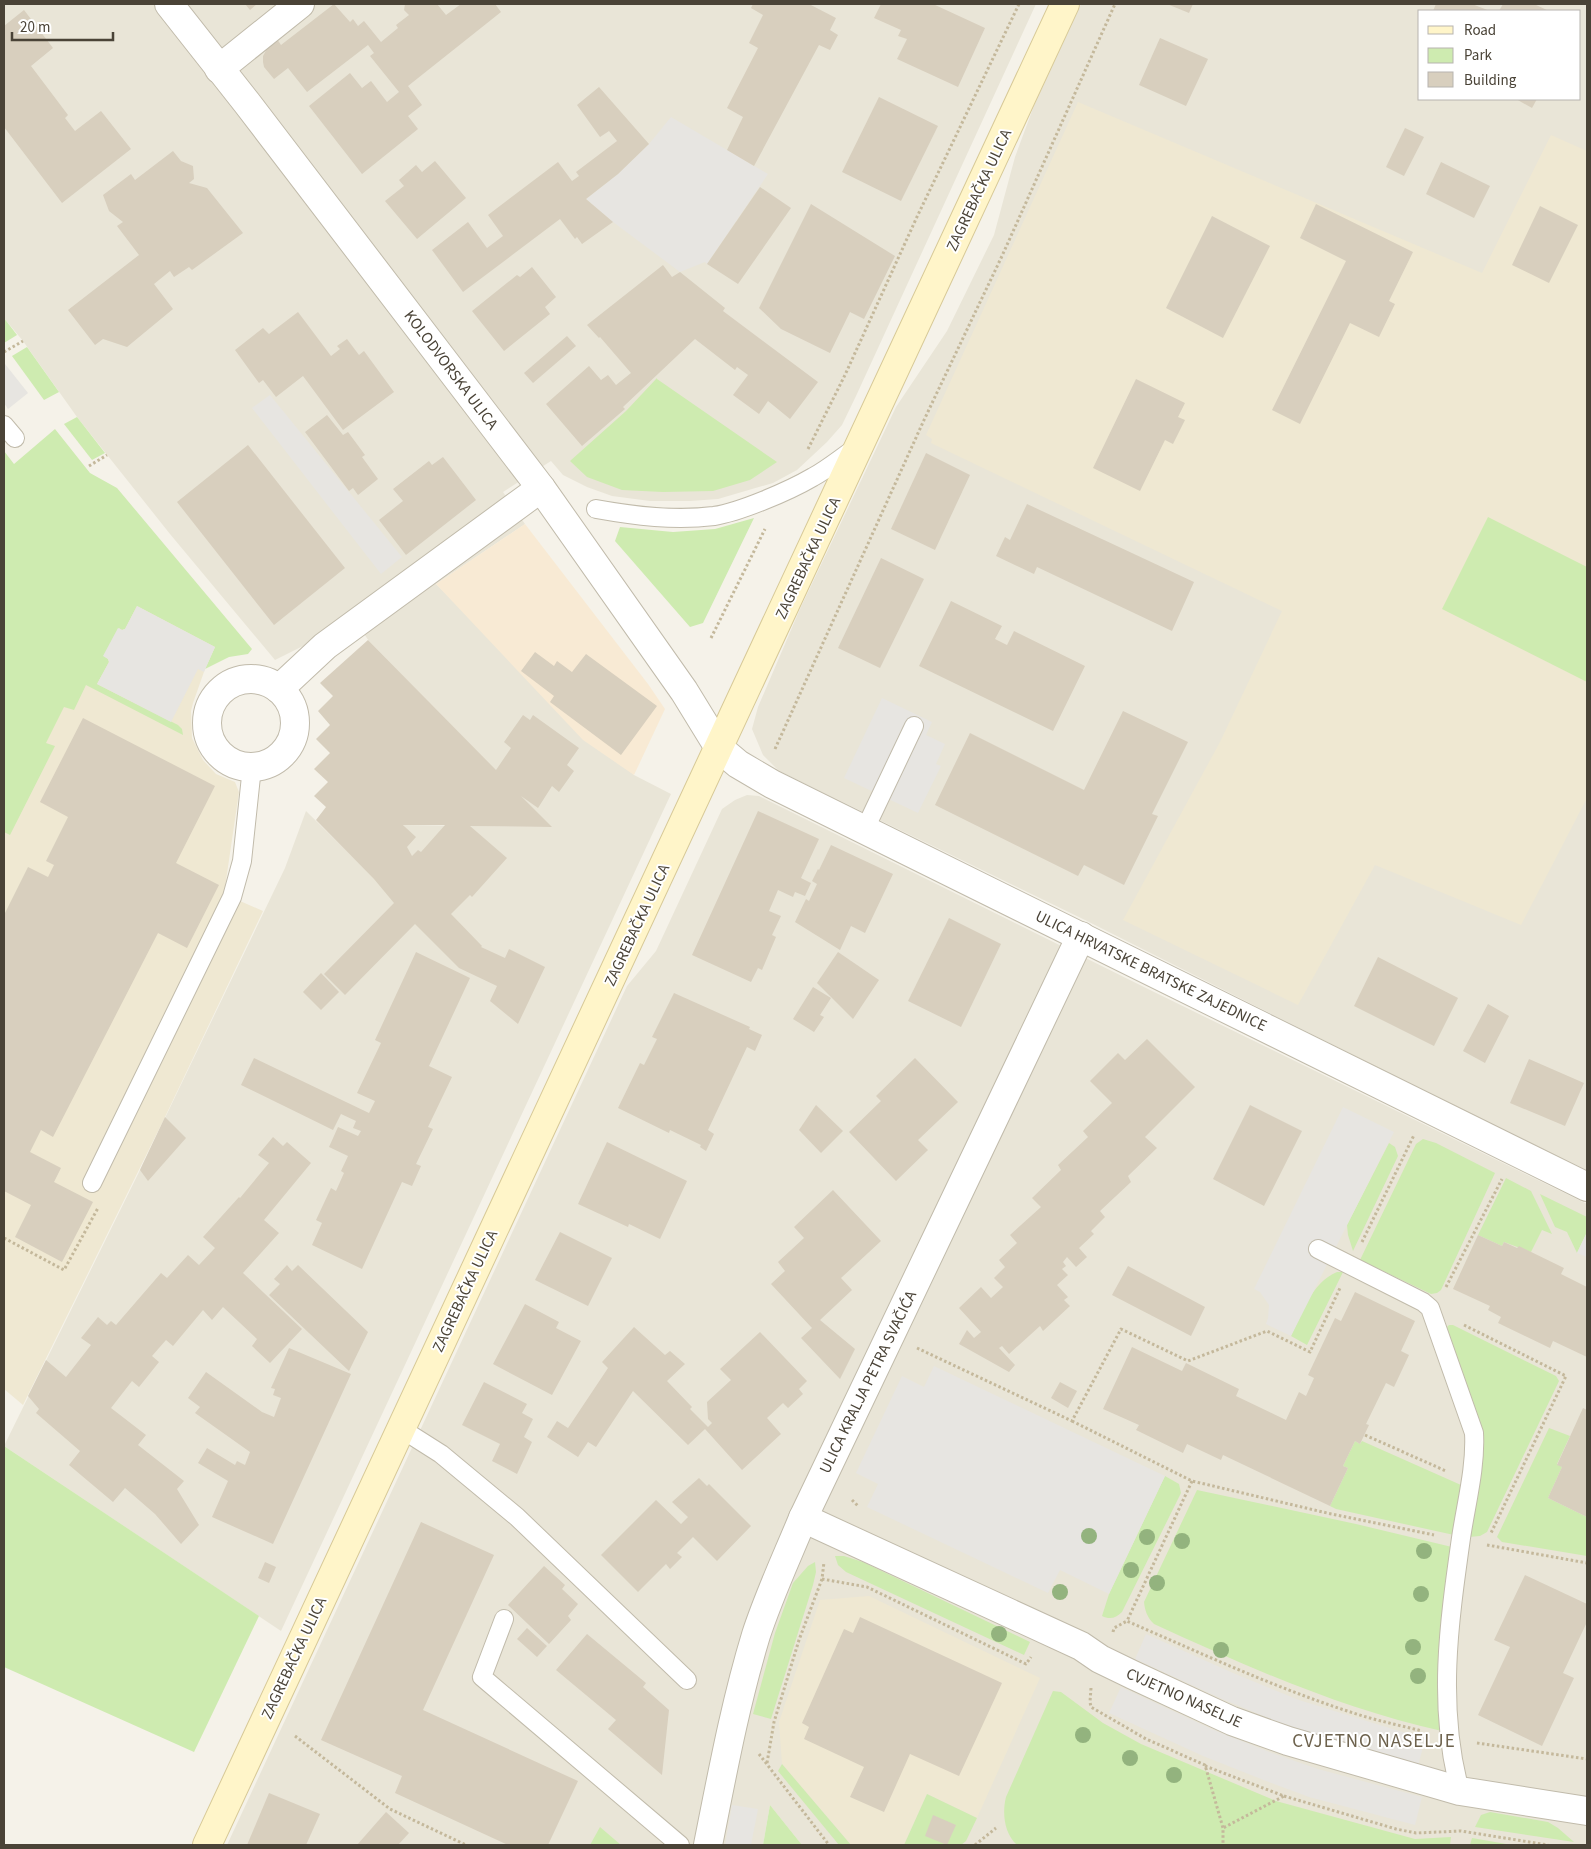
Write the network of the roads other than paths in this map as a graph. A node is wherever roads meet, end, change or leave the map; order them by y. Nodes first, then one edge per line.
1 (169, 4) edge
2 (300, 4) edge
3 (1065, 4) edge
4 (220, 69) junction
5 (861, 443) junction
6 (541, 488) junction
7 (596, 509) dead end
8 (279, 689) junction
9 (914, 726) dead end
10 (719, 748) junction
11 (252, 767) junction
12 (865, 829) junction
13 (1081, 936) junction
14 (92, 1183) dead end
15 (1587, 1187) edge
16 (1318, 1248) dead end
17 (400, 1428) junction
18 (803, 1518) junction
19 (504, 1619) dead end
20 (688, 1680) dead end
21 (1460, 1791) junction
22 (1587, 1811) edge
23 (207, 1845) edge
24 (680, 1845) edge
25 (708, 1845) edge

1 - 4 street, KOLODVORSKA ULICA
2 - 4 street
3 - 5 main road, ZAGREBAČKA ULICA
4 - 6 street, KOLODVORSKA ULICA
5 - 7 lane
5 - 10 main road, ZAGREBAČKA ULICA
6 - 8 street
6 - 10 street, KOLODVORSKA ULICA
8 - 11 street
8 - 11 street
9 - 12 lane
10 - 12 street, ULICA HRVATSKE BRATSKE ZAJEDNICE
10 - 17 main road, ZAGREBAČKA ULICA
11 - 14 lane
12 - 13 street, ULICA HRVATSKE BRATSKE ZAJEDNICE
13 - 15 street, ULICA HRVATSKE BRATSKE ZAJEDNICE
13 - 18 street, ULICA KRALJA PETRA SVAČIĆA
16 - 21 lane
17 - 20 lane
17 - 23 main road, ZAGREBAČKA ULICA
18 - 21 street, CVJETNO NASELJE
18 - 25 street, ULICA KRALJA PETRA SVAČIĆA
19 - 24 lane
21 - 22 street, CVJETNO NASELJE

